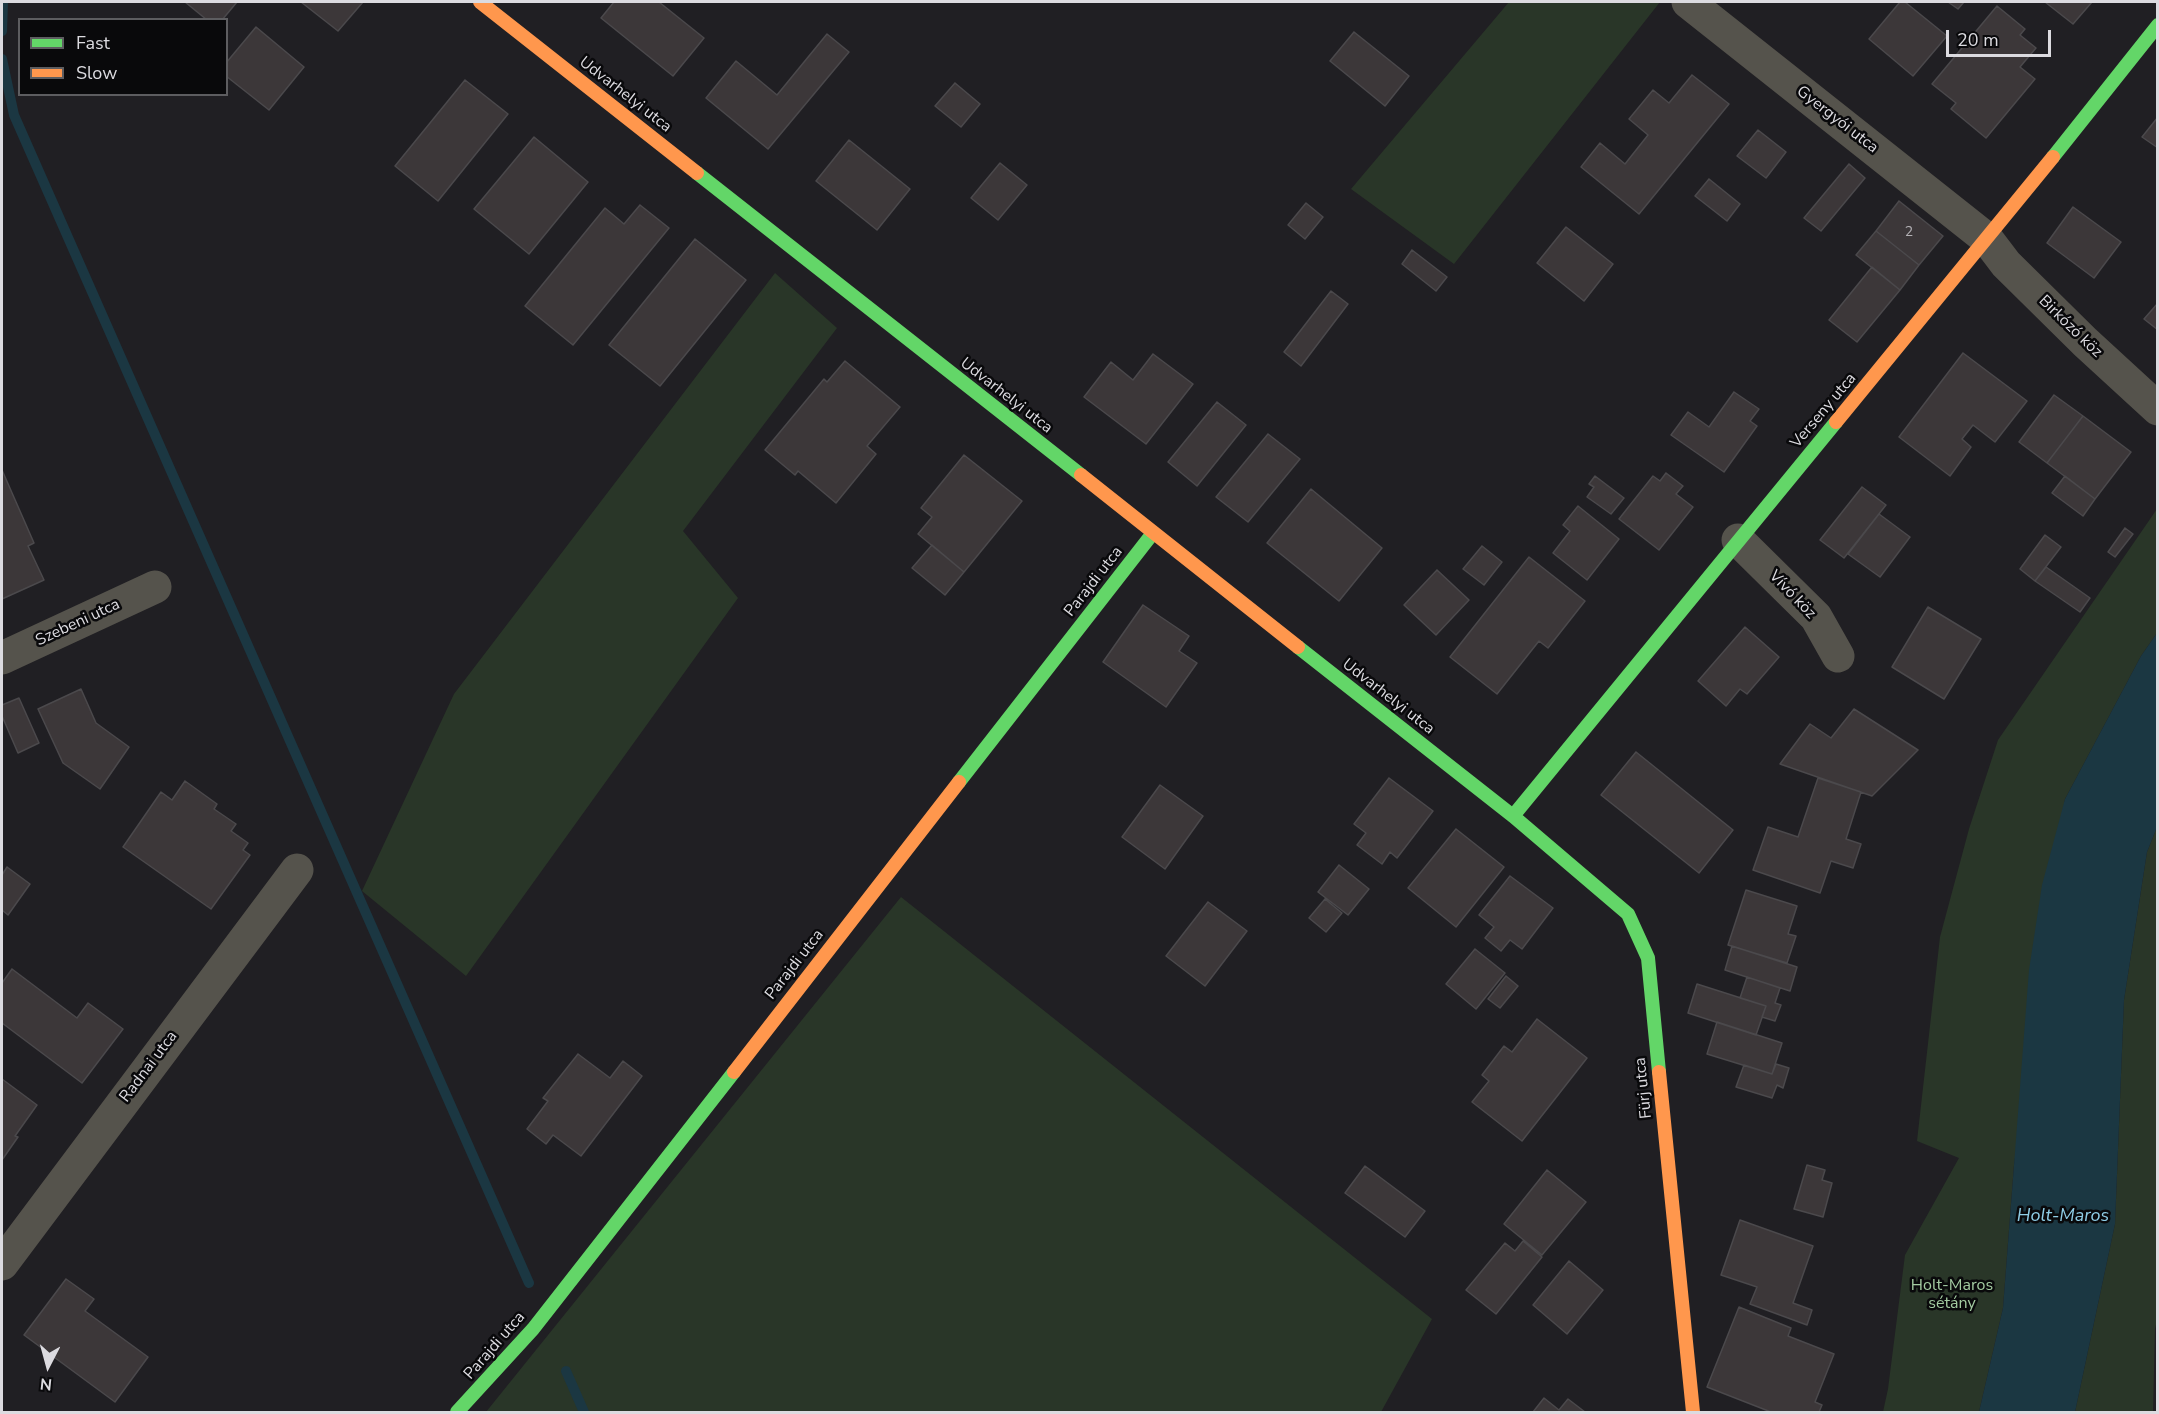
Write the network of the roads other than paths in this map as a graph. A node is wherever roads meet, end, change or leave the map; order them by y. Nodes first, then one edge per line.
1 (480, 2) edge
2 (1688, 2) edge
3 (2157, 24) edge
4 (1987, 239) junction
5 (2157, 409) edge
6 (1153, 533) junction
7 (1738, 540) junction
8 (155, 587) dead end
9 (1838, 656) dead end
10 (2, 658) edge
11 (1513, 816) junction
12 (297, 870) dead end
13 (2, 1264) edge
14 (458, 1413) edge
15 (1693, 1413) edge

1 - 6 street, Udvarhelyi utca
2 - 4 street, Gyergyói utca
3 - 4 street, Verseny utca
4 - 5 street, Birkózó köz
4 - 7 street, Verseny utca
6 - 11 street, Udvarhelyi utca
6 - 14 street, Parajdi utca
7 - 9 street, Vívó köz
7 - 11 street, Verseny utca
8 - 10 street, Szebeni utca
11 - 15 street, Fürj utca
12 - 13 street, Radnai utca

